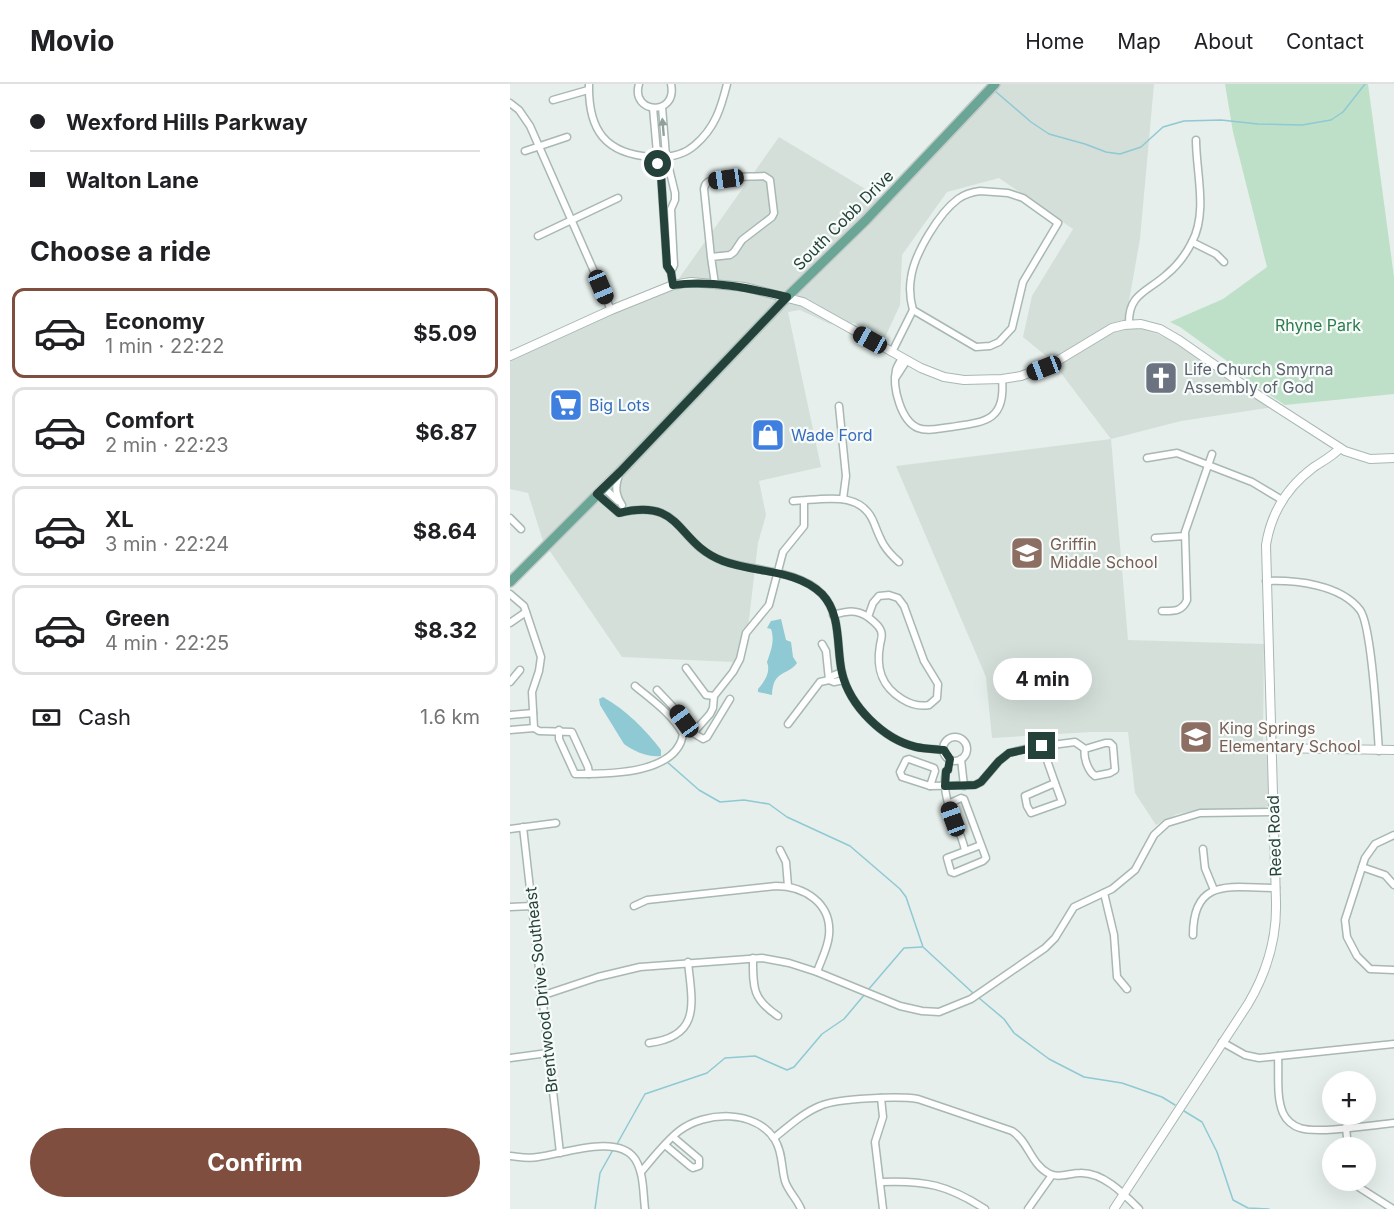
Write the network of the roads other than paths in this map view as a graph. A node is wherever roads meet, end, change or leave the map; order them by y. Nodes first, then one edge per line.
1 (639, 84) edge
2 (671, 84) edge
3 (727, 84) edge
4 (995, 84) edge
5 (589, 87) edge
6 (553, 100) dead end
7 (510, 103) edge
8 (662, 106) junction
9 (653, 108) junction
10 (567, 137) dead end
11 (1196, 140) dead end
12 (538, 145) junction
13 (525, 151) dead end
14 (666, 156) junction
15 (657, 157) junction
16 (618, 198) dead end
17 (572, 220) junction
18 (668, 233) junction
19 (538, 236) dead end
20 (1192, 242) junction
21 (711, 257) junction
22 (1224, 261) dead end
23 (715, 284) junction
24 (673, 285) junction
25 (787, 297) junction
26 (610, 310) junction
27 (913, 310) junction
28 (1129, 324) junction
29 (892, 352) junction
30 (510, 356) edge
31 (904, 359) junction
32 (1002, 380) junction
33 (839, 406) dead end
34 (1340, 448) junction
35 (1212, 454) dead end
36 (1147, 458) dead end
37 (1394, 458) edge
38 (1210, 466) junction
39 (620, 472) junction
40 (600, 490) junction
41 (843, 499) junction
42 (1282, 500) junction
43 (793, 501) dead end
44 (804, 501) junction
45 (624, 508) junction
46 (510, 518) edge
47 (521, 529) dead end
48 (1185, 536) junction
49 (1155, 538) dead end
50 (899, 562) dead end
51 (777, 574) junction
52 (1266, 581) junction
53 (510, 582) edge
54 (510, 594) edge
55 (1162, 611) dead end
56 (526, 612) junction
57 (833, 615) junction
58 (868, 617) junction
59 (510, 623) edge
60 (822, 644) dead end
61 (686, 668) dead end
62 (520, 670) dead end
63 (842, 672) junction
64 (829, 680) junction
65 (844, 680) junction
66 (510, 682) edge
67 (635, 686) dead end
68 (657, 690) dead end
69 (714, 696) junction
70 (730, 699) dead end
71 (533, 713) junction
72 (510, 715) edge
73 (788, 724) dead end
74 (534, 728) junction
75 (510, 730) edge
76 (559, 730) junction
77 (693, 733) junction
78 (1042, 746) junction
79 (1271, 748) junction
80 (1085, 749) junction
81 (944, 750) junction
82 (1394, 750) edge
83 (1379, 751) junction
84 (950, 759) junction
85 (961, 759) junction
86 (948, 770) junction
87 (962, 770) junction
88 (589, 774) junction
89 (1055, 783) junction
90 (930, 786) junction
91 (945, 786) junction
92 (964, 786) junction
93 (948, 804) junction
94 (1273, 812) junction
95 (556, 823) dead end
96 (523, 827) junction
97 (510, 829) edge
98 (1394, 835) edge
99 (981, 845) junction
100 (1203, 849) dead end
101 (780, 850) dead end
102 (965, 850) junction
103 (1362, 867) junction
104 (1394, 885) edge
105 (788, 886) junction
106 (1276, 888) junction
107 (1214, 891) junction
108 (1104, 893) junction
109 (532, 906) junction
110 (634, 906) dead end
111 (510, 907) edge
112 (1193, 934) dead end
113 (753, 958) junction
114 (688, 962) junction
115 (1394, 970) edge
116 (817, 972) junction
117 (1127, 989) dead end
118 (541, 996) junction
119 (778, 1016) dead end
120 (649, 1042) dead end
121 (1222, 1042) junction
122 (1394, 1044) edge
123 (548, 1053) junction
124 (1278, 1056) junction
125 (510, 1058) edge
126 (881, 1098) junction
127 (1394, 1123) edge
128 (1346, 1127) junction
129 (673, 1137) junction
130 (1347, 1137) edge
131 (774, 1138) junction
132 (665, 1146) junction
133 (560, 1153) junction
134 (510, 1156) edge
135 (641, 1172) junction
136 (1052, 1175) junction
137 (880, 1182) junction
138 (1365, 1191) edge
139 (1123, 1194) junction
140 (645, 1209) edge
141 (801, 1209) edge
142 (884, 1209) edge
143 (985, 1209) edge
144 (1028, 1209) edge
145 (1113, 1209) edge
146 (1139, 1209) edge
147 (1393, 1209) edge

1 - 9 street
2 - 8 street
3 - 14 street
4 - 25 main road, South Cobb Drive
5 - 6 street
5 - 15 street
7 - 12 street
8 - 9 street
14 -> 8 street
9 - 15 street
10 - 12 street
11 - 20 street
12 - 13 street
12 - 17 street
14 - 15 street
14 - 18 street
15 - 18 street
16 - 17 street
17 - 19 street
17 - 26 street
18 - 24 street
20 - 22 street
20 - 28 street
21 - 21 street
21 - 23 street
23 - 24 street
23 - 25 street
24 - 26 street
25 - 29 street
25 - 39 main road, South Cobb Drive
26 - 30 street
27 - 27 street
27 - 29 street
28 - 32 street
28 - 34 street
29 - 31 street
31 - 32 street
31 - 32 street
33 - 41 street
34 - 37 street
34 - 42 street, Reed Road
35 - 38 street
36 - 38 street
38 - 42 street
38 - 48 street
39 - 40 main road, South Cobb Drive
39 - 45 street
40 - 45 street
40 - 53 main road, South Cobb Drive
41 - 44 street
41 - 50 street
42 - 52 street, Reed Road
43 - 44 street
44 - 51 street
45 - 51 street
46 - 47 street
48 - 49 street
48 - 55 street
51 - 57 street
51 - 69 street
52 - 79 street, Reed Road
52 - 83 street
54 - 56 street
56 - 59 street
56 - 71 street
57 - 58 street
57 - 63 street
58 - 58 street
60 - 64 street
61 - 69 street
62 - 66 street
63 - 64 street
63 - 65 street
64 - 65 street
64 - 73 street
65 - 81 street
67 - 88 street
68 - 77 street
69 - 77 street
70 - 77 street
71 - 72 street
71 - 74 street
74 - 75 street
74 - 76 street
76 - 88 street
76 - 88 street
78 - 80 street
78 - 89 street
78 - 92 street
79 - 83 street
79 - 94 street, Reed Road
80 - 80 street
81 - 84 street
81 - 85 street
82 - 83 street
84 - 85 street
84 - 86 street
85 - 87 street
86 - 87 street
86 - 91 street
87 - 92 street
89 - 89 street
90 - 90 street
90 - 91 street
91 - 92 street
91 - 93 street
93 - 99 street
93 - 102 street
94 - 106 street, Reed Road
94 - 108 street
95 - 96 street
96 - 97 street
96 - 109 street, Brentwood Drive Southeast
98 - 103 street
99 - 102 street
99 - 102 street
100 - 107 street
101 - 105 street
103 - 104 street
103 - 115 street
105 - 110 street
105 - 116 street
106 - 107 street
106 - 121 street, Reed Road
107 - 112 street
108 - 116 street
108 - 117 street
109 - 111 street
109 - 118 street, Brentwood Drive Southeast
113 - 114 street
113 - 116 street
113 - 119 street
114 - 118 street
114 - 120 street
118 - 123 street, Brentwood Drive Southeast
121 - 124 street
121 - 139 street, Reed Road
122 - 124 street
123 - 125 street
123 - 133 street, Brentwood Drive Southeast
124 - 128 street
126 - 131 street
126 - 136 street
126 - 137 street
127 - 128 street
128 - 130 street
129 - 131 street
129 - 132 street
129 - 132 street
131 - 141 street
132 - 135 street
133 - 134 street
133 - 135 street
135 - 140 street
136 - 139 street
136 - 144 street
137 - 142 street
137 - 143 street
138 - 147 street
139 - 145 street, Reed Road
139 - 146 street

